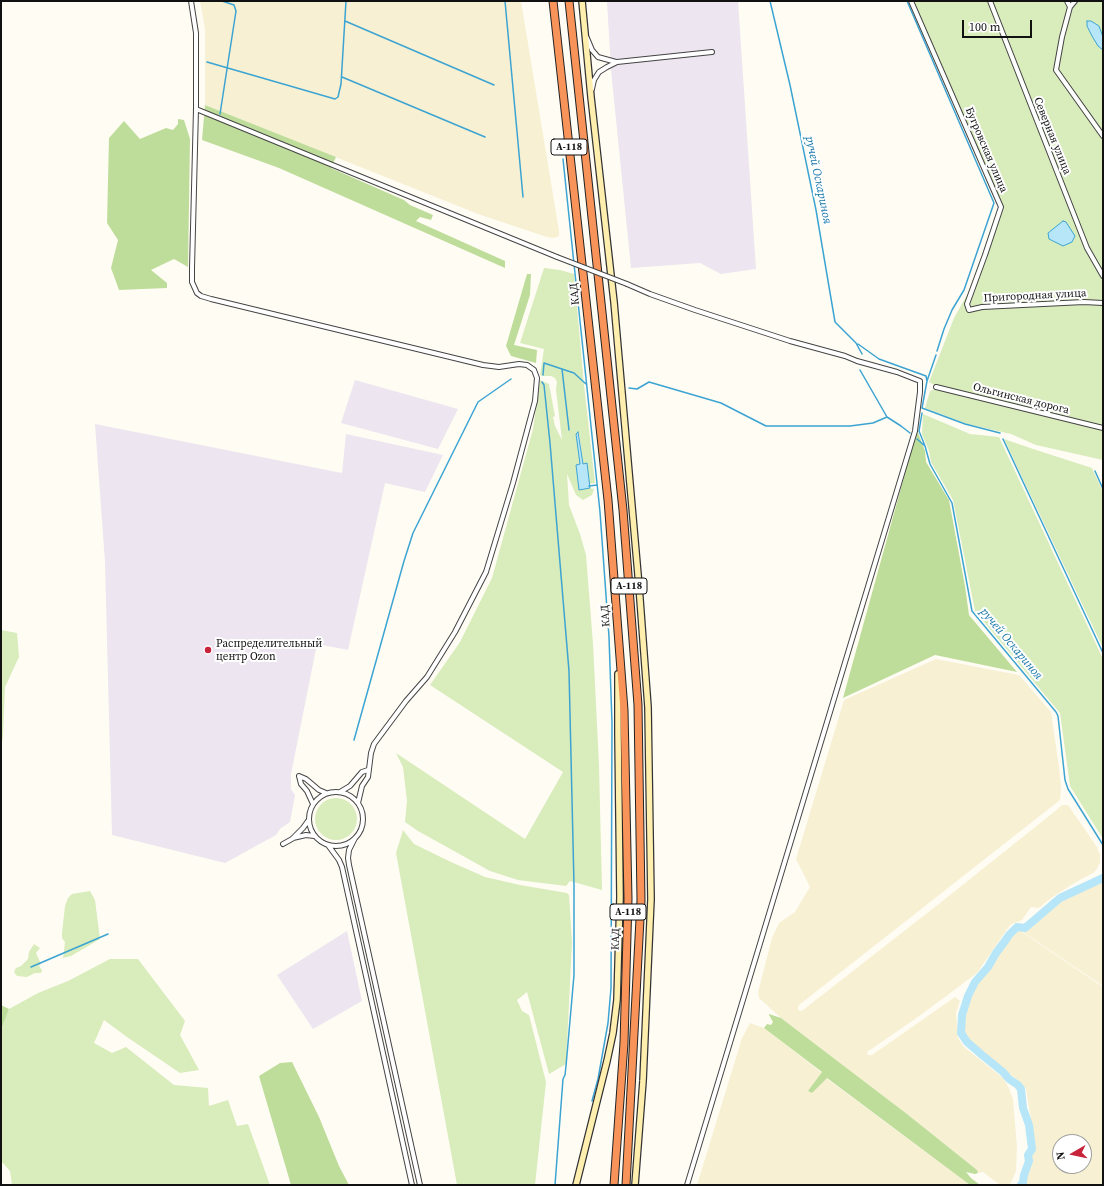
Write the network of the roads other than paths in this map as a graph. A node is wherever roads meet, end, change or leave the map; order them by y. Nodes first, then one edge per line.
1 (191, 1) edge
2 (553, 1) edge
3 (569, 1) edge
4 (582, 1) edge
5 (911, 1) edge
6 (990, 1) edge
7 (1067, 1) edge
8 (1074, 1) edge
9 (1070, 7) junction
10 (585, 32) junction
11 (712, 52) dead end
12 (617, 62) junction
13 (591, 98) junction
14 (196, 109) junction
15 (1103, 136) edge
16 (1103, 276) edge
17 (1103, 303) edge
18 (968, 310) joint
19 (936, 387) dead end
20 (1103, 428) edge
21 (619, 639) junction
22 (368, 770) junction
23 (340, 792) junction
24 (326, 793) junction
25 (358, 803) junction
26 (313, 804) junction
27 (308, 821) junction
28 (314, 836) junction
29 (292, 838) junction
30 (355, 838) junction
31 (283, 844) dead end
32 (328, 845) junction
33 (412, 1185) edge
34 (420, 1185) edge
35 (576, 1185) edge
36 (614, 1185) edge
37 (626, 1185) edge
38 (635, 1185) edge
39 (687, 1185) edge

1 - 14 street
2 - 21 highway, КАД / А-118
3 - 37 highway, А-118
4 - 10 street
5 - 18 street, Бугровская улица
6 - 16 street, Северная улица
7 - 9 street
8 - 9 street
9 - 15 street
10 - 12 street
10 - 13 street
11 - 12 street
12 - 13 street
13 - 38 street
14 - 22 street
14 - 39 street, bridge
17 - 18 street, Пригородная улица
19 - 20 street, Ольгинская дорога
21 - 35 street
21 - 36 highway, КАД / А-118
22 - 23 street
22 - 25 street
23 - 24 street
23 - 25 street
24 - 26 street
24 - 26 street
25 - 30 street
26 - 27 street
27 - 28 street
27 - 29 street
28 - 29 street
28 - 32 street
29 - 31 street
30 - 32 street
30 - 34 street
32 - 33 street

